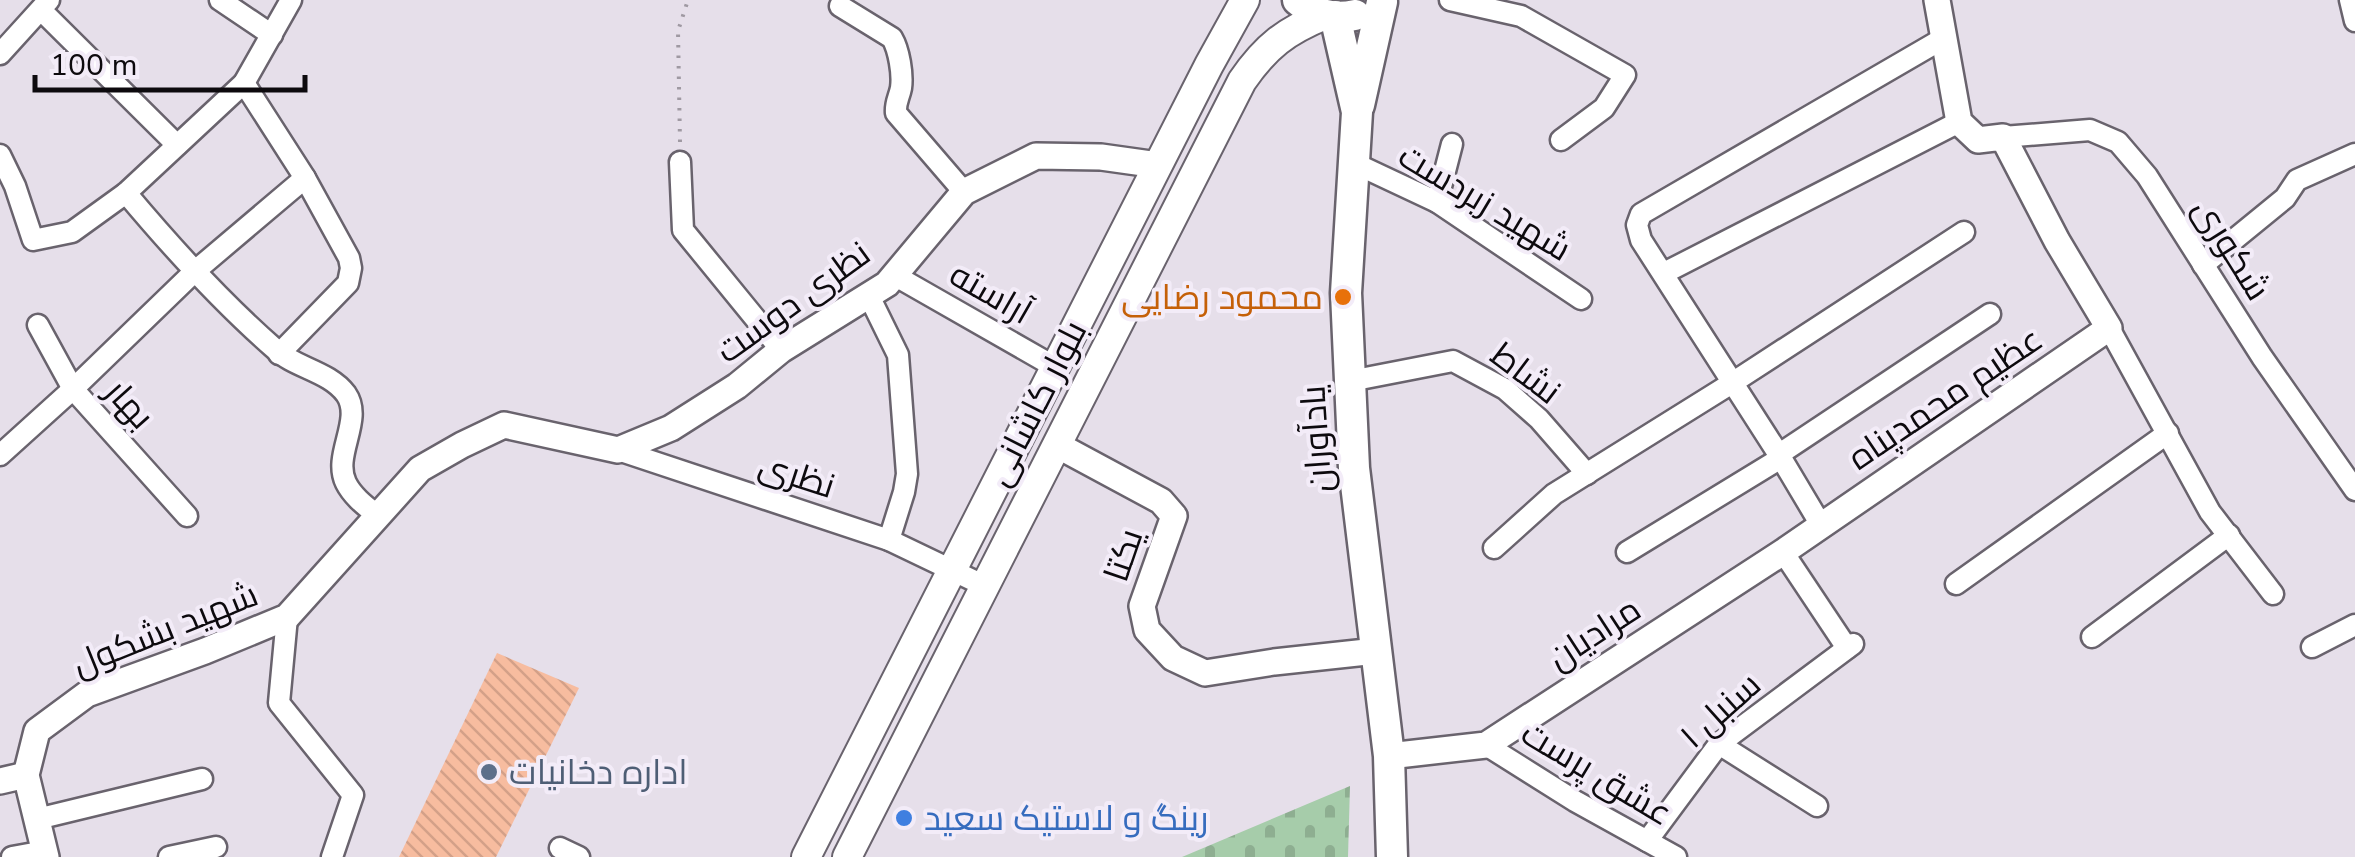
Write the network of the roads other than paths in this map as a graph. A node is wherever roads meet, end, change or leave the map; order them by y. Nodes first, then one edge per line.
1 (220, 0) edge
2 (292, 0) edge
3 (1245, 0) edge
4 (1298, 0) edge
5 (1450, 0) edge
6 (1936, 0) edge
7 (2350, 0) edge
8 (1383, 1) edge
9 (45, 5) edge
10 (840, 6) dead end
11 (1330, 16) junction
12 (2355, 22) edge
13 (272, 35) junction
14 (1944, 38) junction
15 (0, 54) edge
16 (244, 83) junction
17 (1357, 112) junction
18 (1959, 122) junction
19 (2003, 137) junction
20 (1561, 140) dead end
21 (1452, 144) dead end
22 (178, 145) junction
23 (2355, 154) edge
24 (0, 155) edge
25 (680, 162) road end
26 (1354, 163) junction
27 (1158, 165) junction
28 (305, 178) junction
29 (964, 192) junction
30 (8, 193) edge
31 (126, 194) junction
32 (1437, 202) junction
33 (1964, 232) dead end
34 (2204, 265) junction
35 (194, 272) junction
36 (1664, 273) junction
37 (894, 275) junction
38 (868, 296) junction
39 (1580, 299) dead end
40 (1990, 314) dead end
41 (38, 325) dead end
42 (2109, 328) junction
43 (781, 350) junction
44 (279, 354) junction
45 (1055, 367) junction
46 (1350, 381) junction
47 (1732, 383) junction
48 (74, 389) junction
49 (2168, 432) junction
50 (1056, 445) junction
51 (618, 450) junction
52 (0, 455) edge
53 (1780, 457) junction
54 (1587, 474) junction
55 (2355, 490) edge
56 (187, 516) dead end
57 (378, 516) junction
58 (1821, 525) junction
59 (2228, 535) junction
60 (889, 540) junction
61 (1494, 548) dead end
62 (1628, 552) dead end
63 (1783, 552) junction
64 (953, 569) junction
65 (1956, 584) dead end
66 (985, 586) junction
67 (2273, 594) dead end
68 (287, 617) junction
69 (2355, 625) edge
70 (2092, 637) dead end
71 (2312, 646) dead end
72 (1376, 652) junction
73 (1719, 744) junction
74 (1486, 745) junction
75 (1389, 756) junction
76 (26, 775) junction
77 (202, 779) dead end
78 (0, 780) edge
79 (1817, 806) dead end
80 (37, 819) junction
81 (1647, 841) junction
82 (216, 848) dead end
83 (46, 854) edge
84 (12, 857) edge
85 (169, 857) edge
86 (332, 857) edge
87 (806, 857) edge
88 (847, 857) edge
89 (1392, 857) edge
90 (1676, 857) edge

1 - 13 street
2 - 13 street
3 - 27 main road, بلوار کاشانی
4 - 11 main road
5 - 20 street
6 - 14 street
7 - 12 street
8 - 11 main road
8 - 17 main road
9 - 15 street
9 - 22 street
10 - 29 street
11 - 17 main road, یادآوران
11 - 50 main road, بلوار کاشانی
13 - 16 street
14 - 18 street
14 - 36 street
16 - 22 street
16 - 28 street
17 - 26 main road, یادآوران
18 - 19 street
18 - 36 street
19 - 34 street, شکوری
19 - 42 street
21 - 32 street
22 - 31 street
23 - 34 street
24 - 30 street
25 - 43 street
26 - 32 street, شهید زبردست
26 - 46 main road, یادآوران
27 - 29 street, نظری دوست
27 - 45 main road, بلوار کاشانی
28 - 35 street
28 - 44 street
29 - 37 street, نظری دوست
30 - 31 street
31 - 35 street
32 - 39 street, شهید زبردست
33 - 47 street
34 - 55 street, شکوری
35 - 44 street
35 - 48 street
36 - 47 street
37 - 38 street, نظری دوست
37 - 45 street, آراسته
38 - 43 street, نظری دوست
38 - 60 street
40 - 53 street
41 - 48 street, بهار
42 - 49 street
42 - 58 street, عظیم محمدپناه
43 - 51 street, نظری دوست
44 - 57 street
45 - 64 main road, بلوار کاشانی
46 - 54 street, نشاط
46 - 72 main road, یادآوران
47 - 53 street
47 - 54 street
48 - 52 street
48 - 56 street, بهار
49 - 59 street
49 - 65 street
50 - 66 main road, بلوار کاشانی
50 - 72 street, یکتا
51 - 57 street, شهید بشکول
51 - 60 street, نظری
53 - 58 street
53 - 62 street
54 - 61 street
57 - 68 street, شهید بشکول
58 - 63 street, مرادیان
59 - 67 street
59 - 70 street
60 - 64 street, نظری
63 - 73 street, سنبل ۱
63 - 74 street, مرادیان
64 - 66 street, نظری
64 - 87 main road, بلوار کاشانی
66 - 88 main road, بلوار کاشانی
68 - 76 street, شهید بشکول
68 - 86 street
69 - 71 street
72 - 75 main road, یادآوران
73 - 79 street
73 - 81 street, سنبل ۱
74 - 75 street, مرادیان
74 - 81 street, عشق پرست
75 - 89 main road, یادآوران
76 - 78 street
76 - 80 street
77 - 80 street
80 - 83 street
81 - 90 street, عشق پرست
82 - 85 street
83 - 84 street

